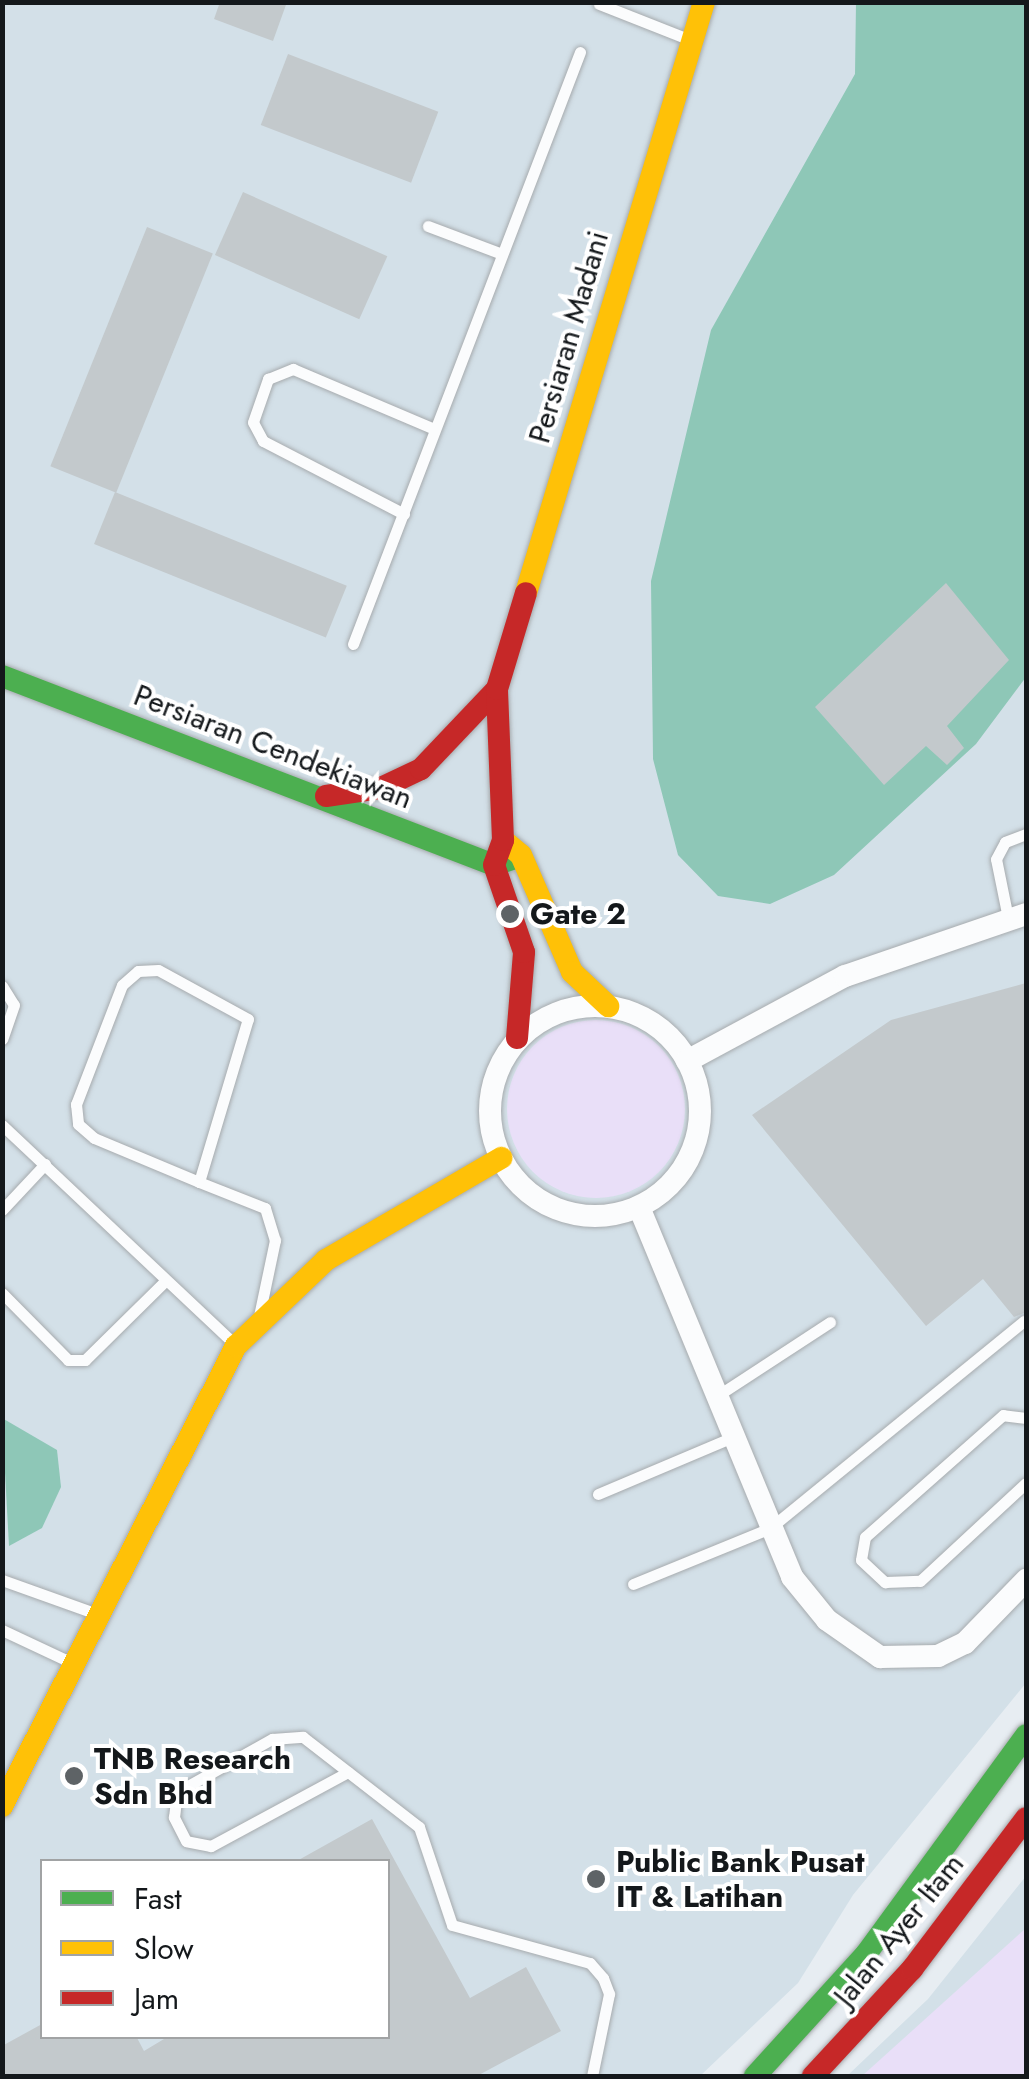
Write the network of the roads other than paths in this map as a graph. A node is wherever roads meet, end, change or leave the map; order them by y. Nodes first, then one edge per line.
1 (704, 2) edge
2 (599, 4) edge
3 (688, 39) junction
4 (580, 52) dead end
5 (428, 226) dead end
6 (502, 254) junction
7 (432, 428) junction
8 (404, 514) junction
9 (353, 644) dead end
10 (2, 676) edge
11 (496, 689) junction
12 (324, 796) junction
13 (1026, 834) edge
14 (512, 848) junction
15 (494, 865) junction
16 (1017, 916) edge
17 (2, 986) edge
18 (608, 1006) junction
19 (2, 1038) edge
20 (517, 1038) junction
21 (687, 1061) junction
22 (2, 1125) edge
23 (502, 1158) junction
24 (44, 1164) junction
25 (199, 1182) junction
26 (639, 1207) junction
27 (2, 1210) edge
28 (166, 1281) junction
29 (2, 1293) edge
30 (258, 1320) junction
31 (1024, 1320) dead end
32 (830, 1322) dead end
33 (236, 1346) junction
34 (716, 1396) junction
35 (1026, 1418) edge
36 (733, 1437) junction
37 (1026, 1483) edge
38 (598, 1494) dead end
39 (770, 1528) junction
40 (2, 1580) edge
41 (1026, 1580) edge
42 (633, 1584) dead end
43 (94, 1613) junction
44 (2, 1630) edge
45 (68, 1660) junction
46 (1026, 1734) edge
47 (348, 1772) junction
48 (2, 1806) edge
49 (1022, 1834) edge
50 (592, 2076) edge
51 (755, 2076) edge
52 (813, 2076) edge

1 - 3 street, Persiaran Madani
2 - 3 lane
3 - 11 street, Persiaran Madani
4 - 6 lane
5 - 6 lane
6 - 7 lane
7 - 8 lane
7 - 8 lane
8 - 9 lane
10 - 12 street, Persiaran Cendekiawan
11 - 12 street
11 - 14 street
12 - 15 street, Persiaran Cendekiawan
13 - 16 lane
14 - 15 street
14 - 18 street
15 - 20 street
16 - 21 street
17 - 19 lane
18 - 20 street
18 - 21 street
20 - 23 street
21 - 26 street
22 - 24 lane
23 - 26 street
23 - 30 street
24 - 27 lane
24 - 28 lane
25 - 25 lane
25 - 30 lane
26 - 34 street
28 - 29 lane
28 - 33 lane
30 - 33 street
31 - 39 lane
32 - 34 lane
33 - 43 street
34 - 36 street
35 - 37 lane
36 - 38 lane
36 - 39 street
39 - 41 street
39 - 42 lane
40 - 43 lane
43 - 45 street
44 - 45 lane
45 - 48 street
46 - 51 street, Jalan Ayer Itam
47 - 47 lane
47 - 50 lane
49 - 52 street, Jalan Ayer Itam

